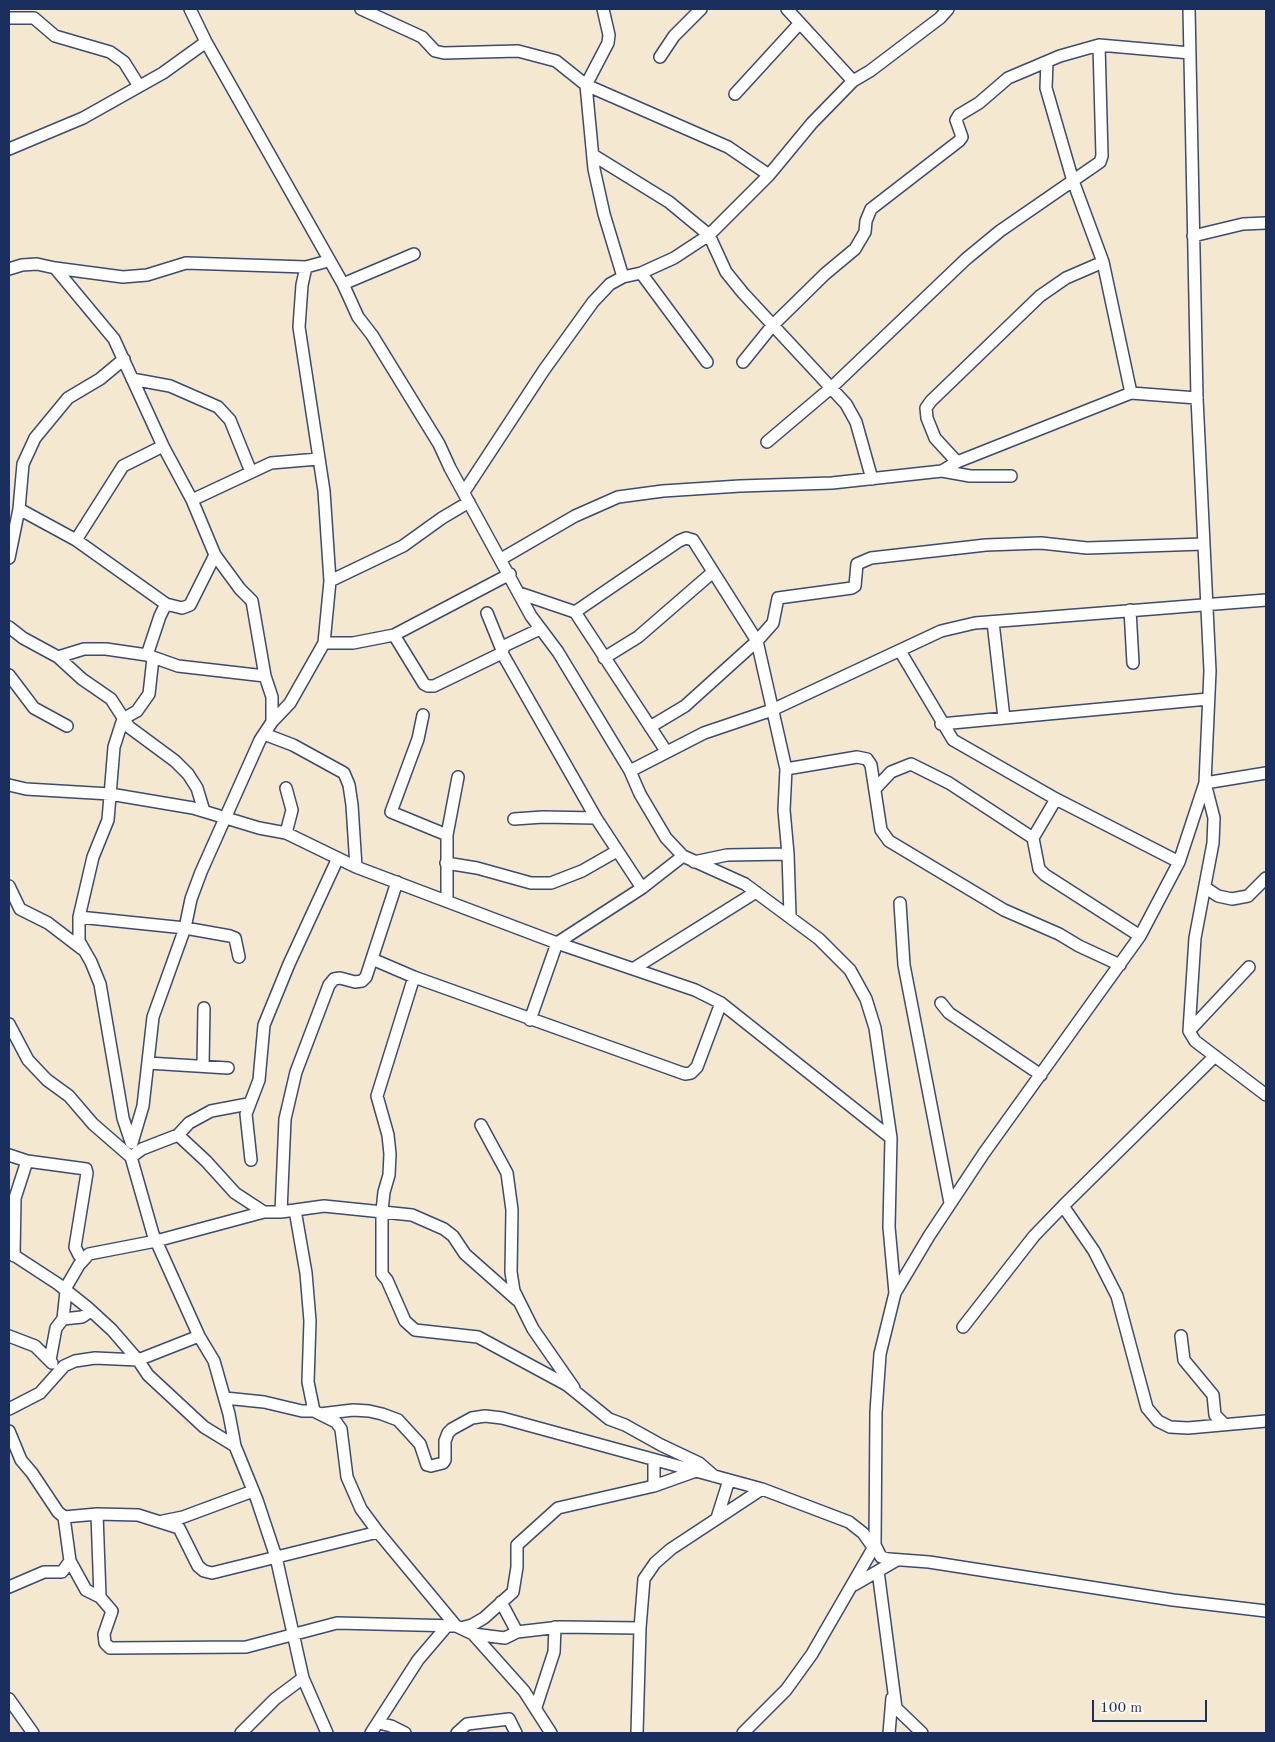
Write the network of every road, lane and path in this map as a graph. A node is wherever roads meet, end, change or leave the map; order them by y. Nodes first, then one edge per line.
1 (190, 9) edge
2 (361, 9) edge
3 (603, 9) edge
4 (701, 9) edge
5 (787, 9) edge
6 (948, 9) edge
7 (1189, 9) edge
8 (9, 18) edge
9 (800, 23) junction
10 (206, 42) junction
11 (1099, 45) junction
12 (1190, 53) junction
13 (660, 57) dead end
14 (1047, 62) junction
15 (853, 81) junction
16 (586, 85) junction
17 (139, 86) junction
18 (735, 94) dead end
19 (9, 149) edge
20 (593, 155) junction
21 (769, 175) junction
22 (1073, 181) junction
23 (1266, 223) edge
24 (709, 235) junction
25 (1193, 236) junction
26 (414, 254) dead end
27 (328, 261) junction
28 (1103, 262) junction
29 (306, 267) junction
30 (55, 268) junction
31 (9, 269) edge
32 (641, 273) junction
33 (623, 277) junction
34 (342, 284) junction
35 (772, 326) junction
36 (124, 359) junction
37 (707, 362) dead end
38 (743, 362) dead end
39 (132, 379) junction
40 (832, 387) junction
41 (1131, 393) junction
42 (1197, 398) junction
43 (767, 442) dead end
44 (162, 446) junction
45 (318, 459) junction
46 (956, 462) junction
47 (942, 471) junction
48 (251, 472) junction
49 (1011, 476) dead end
50 (872, 479) junction
51 (467, 497) junction
52 (192, 500) junction
53 (19, 509) junction
54 (76, 540) junction
55 (1203, 544) junction
56 (215, 555) junction
57 (9, 558) edge
58 (501, 559) junction
59 (713, 572) junction
60 (510, 574) junction
61 (330, 581) junction
62 (519, 593) junction
63 (1266, 600) edge
64 (166, 604) junction
65 (1206, 604) junction
66 (1130, 610) junction
67 (576, 612) junction
68 (487, 613) dead end
69 (993, 622) junction
70 (9, 627) edge
71 (540, 629) junction
72 (394, 635) junction
73 (757, 641) junction
74 (324, 643) junction
75 (900, 651) junction
76 (502, 652) junction
77 (58, 657) junction
78 (150, 657) junction
79 (604, 658) junction
80 (1133, 663) dead end
81 (9, 675) edge
82 (265, 676) junction
83 (1208, 699) junction
84 (772, 710) junction
85 (423, 715) dead end
86 (1004, 718) junction
87 (123, 719) junction
88 (272, 722) junction
89 (942, 724) junction
90 (67, 726) dead end
91 (650, 727) junction
92 (264, 734) junction
93 (666, 751) junction
94 (786, 769) junction
95 (630, 770) junction
96 (1266, 773) edge
97 (458, 777) dead end
98 (1205, 783) junction
99 (9, 785) edge
100 (286, 788) dead end
101 (875, 789) junction
102 (110, 794) junction
103 (1056, 798) junction
104 (204, 811) junction
105 (227, 818) junction
106 (596, 818) junction
107 (514, 819) dead end
108 (286, 833) junction
109 (447, 834) junction
110 (1033, 838) junction
111 (617, 851) junction
112 (788, 854) junction
113 (683, 856) junction
114 (338, 858) junction
115 (694, 862) junction
116 (1179, 862) junction
117 (446, 863) junction
118 (356, 867) junction
119 (1266, 878) edge
120 (397, 882) junction
121 (9, 886) edge
122 (642, 888) junction
123 (1206, 888) junction
124 (756, 892) junction
125 (446, 900) junction
126 (900, 903) dead end
127 (790, 916) junction
128 (79, 917) junction
129 (185, 928) junction
130 (1140, 936) junction
131 (557, 943) junction
132 (83, 950) junction
133 (239, 957) dead end
134 (372, 959) junction
135 (1120, 965) junction
136 (1249, 967) dead end
137 (633, 969) junction
138 (414, 977) junction
139 (721, 1003) junction
140 (941, 1003) dead end
141 (204, 1008) dead end
142 (530, 1020) junction
143 (9, 1024) edge
144 (1189, 1030) junction
145 (1215, 1056) junction
146 (148, 1063) junction
147 (203, 1066) junction
148 (228, 1068) dead end
149 (1041, 1075) junction
150 (1266, 1095) edge
151 (248, 1104) junction
152 (480, 1125) dead end
153 (178, 1136) junction
154 (891, 1138) junction
155 (130, 1151) junction
156 (9, 1155) edge
157 (251, 1160) dead end
158 (27, 1161) junction
159 (950, 1203) junction
160 (1064, 1206) junction
161 (295, 1210) junction
162 (382, 1211) junction
163 (264, 1212) junction
164 (281, 1212) junction
165 (156, 1241) junction
166 (12, 1254) edge
167 (84, 1258) junction
168 (66, 1290) junction
169 (895, 1293) junction
170 (517, 1300) junction
171 (91, 1311) junction
172 (63, 1319) junction
173 (963, 1327) dead end
174 (9, 1336) edge
175 (198, 1336) junction
176 (1180, 1336) dead end
177 (50, 1360) junction
178 (138, 1360) junction
179 (59, 1372) junction
180 (578, 1394) junction
181 (225, 1398) junction
182 (9, 1409) edge
183 (317, 1413) junction
184 (1266, 1421) edge
185 (1223, 1423) junction
186 (9, 1432) edge
187 (235, 1446) junction
188 (654, 1460) junction
189 (696, 1471) junction
190 (714, 1476) junction
191 (729, 1480) junction
192 (654, 1486) junction
193 (762, 1489) junction
194 (253, 1491) junction
195 (97, 1514) junction
196 (64, 1517) junction
197 (718, 1518) junction
198 (162, 1522) junction
199 (378, 1532) junction
200 (874, 1546) junction
201 (276, 1557) junction
202 (897, 1560) junction
203 (70, 1561) junction
204 (878, 1571) junction
205 (852, 1585) junction
206 (9, 1587) edge
207 (100, 1597) junction
208 (501, 1602) junction
209 (1266, 1611) edge
210 (455, 1627) junction
211 (556, 1627) junction
212 (640, 1628) junction
213 (517, 1632) junction
214 (293, 1634) junction
215 (473, 1634) junction
216 (303, 1678) junction
217 (893, 1694) junction
218 (11, 1705) edge
219 (536, 1707) junction
220 (379, 1723) junction
221 (552, 1732) edge
222 (33, 1733) edge
223 (241, 1733) edge
224 (327, 1733) edge
225 (371, 1733) edge
226 (404, 1733) edge
227 (457, 1733) edge
228 (516, 1733) edge
229 (637, 1733) edge
230 (743, 1733) edge
231 (889, 1733) edge
232 (922, 1733) edge

1 - 10 street
2 - 16 street
3 - 16 street
4 - 13 street
5 - 9 street
6 - 15 street
7 - 12 street
8 - 17 street
9 - 15 street
9 - 18 street
10 - 17 street
10 - 27 street
11 - 12 street
11 - 14 street
11 - 22 street
12 - 25 street
14 - 22 street
14 - 35 street
15 - 21 street
16 - 20 street
16 - 21 street
17 - 19 street
20 - 24 street
20 - 33 street
21 - 24 street
22 - 28 street
22 - 40 street
23 - 25 street
24 - 32 street
24 - 35 street
25 - 42 street
26 - 34 street
27 - 29 street
27 - 34 street
28 - 41 street
28 - 46 street
29 - 30 street
29 - 45 street
30 - 31 street
30 - 36 street
32 - 33 street
32 - 37 street
33 - 51 street
34 - 51 street
35 - 38 street
35 - 40 street
36 - 39 street
36 - 53 street
39 - 44 street
39 - 48 street
40 - 43 street
40 - 50 street
41 - 42 street
41 - 46 street
42 - 55 street
44 - 52 street
44 - 54 street
45 - 48 street
45 - 61 street
46 - 47 street
47 - 49 street
47 - 50 street
48 - 52 street
50 - 58 street
51 - 58 street
51 - 61 street
52 - 56 street
53 - 54 street
53 - 57 street
54 - 64 street
55 - 65 street
55 - 73 street
56 - 64 street
56 - 82 street
58 - 60 street
59 - 67 street
59 - 73 street
59 - 79 street
60 - 62 street
60 - 72 street
61 - 74 street
62 - 67 street
62 - 71 street
63 - 65 street
64 - 78 street
65 - 66 street
65 - 83 street
66 - 69 street
66 - 80 street
67 - 79 street
68 - 76 street
69 - 75 street
69 - 86 street
70 - 77 street
71 - 76 street
71 - 95 street
72 - 74 street
72 - 76 street
73 - 84 street
73 - 91 street
74 - 88 street
75 - 84 street
75 - 89 street
76 - 106 street
77 - 78 street
77 - 87 street
78 - 82 street
78 - 87 street
79 - 91 street
81 - 90 street
82 - 88 street
83 - 86 street
83 - 98 street
84 - 93 street
84 - 94 street
85 - 109 street
86 - 89 street
87 - 102 street
87 - 104 street
88 - 92 street
89 - 103 street
91 - 93 street
92 - 105 street
92 - 118 street
93 - 95 street
94 - 101 street
94 - 112 street
95 - 113 street
96 - 98 street
97 - 109 street
98 - 116 street
98 - 123 street
99 - 102 street
100 - 108 street
101 - 110 street
101 - 135 street
102 - 104 street
102 - 128 street
103 - 110 street
103 - 116 street
104 - 105 street
105 - 108 street
105 - 129 street
106 - 107 street
106 - 111 street
108 - 114 street
109 - 117 street
110 - 130 street
111 - 117 street
111 - 122 street
112 - 115 street
112 - 127 street
113 - 115 street
113 - 122 street
114 - 118 street
114 - 151 street
115 - 124 street
116 - 130 street
117 - 125 street
118 - 120 street
119 - 123 street
120 - 125 street
120 - 134 street
121 - 132 street
122 - 131 street
123 - 144 street
124 - 127 street
124 - 137 street
125 - 131 street
126 - 159 street
127 - 154 street
128 - 129 street
128 - 132 street
129 - 133 street
129 - 146 street
130 - 135 street
131 - 137 street
131 - 142 street
132 - 155 street
134 - 138 street
134 - 164 street
135 - 149 street
136 - 144 street
137 - 139 street
138 - 142 street
138 - 162 street
139 - 142 street
139 - 154 street
140 - 149 street
141 - 147 street
143 - 155 street
144 - 145 street
145 - 150 street
145 - 160 street
146 - 147 street
146 - 155 street
147 - 148 street
149 - 159 street
151 - 153 street
151 - 157 street
152 - 170 street
153 - 155 street
153 - 163 street
154 - 169 street
155 - 165 street
156 - 158 street
158 - 166 street
158 - 167 street
159 - 169 street
160 - 173 street
160 - 185 street
161 - 162 street
161 - 164 street
161 - 183 street
162 - 170 street
162 - 180 street
163 - 164 street
163 - 165 street
165 - 167 street
165 - 175 street
166 - 168 street
167 - 168 street
168 - 171 street
168 - 172 street
169 - 200 street
170 - 180 street
171 - 172 street
171 - 178 street
172 - 177 street
174 - 177 street
175 - 178 street
175 - 181 street
176 - 185 street
177 - 179 street
178 - 179 street
178 - 187 street
179 - 182 street
180 - 190 street
181 - 183 street
181 - 187 street
183 - 188 street
183 - 199 street
184 - 185 street
186 - 196 street
187 - 194 street
188 - 189 street
188 - 192 street
189 - 190 street
189 - 192 street
190 - 191 street
191 - 193 street
191 - 197 street
192 - 208 street
193 - 197 street
193 - 200 street
194 - 198 street
194 - 201 street
195 - 196 street
195 - 198 street
195 - 207 street
196 - 203 street
197 - 212 street
198 - 201 street
199 - 201 street
199 - 210 street
200 - 202 street
200 - 205 street
201 - 214 street
202 - 204 street
202 - 209 street
203 - 206 street
203 - 207 street
204 - 205 street
204 - 217 street
205 - 230 street
207 - 214 street
208 - 210 street
208 - 213 street
210 - 214 street
210 - 215 street
210 - 220 street
211 - 212 street
211 - 213 street
211 - 219 street
212 - 229 street
213 - 215 street
214 - 216 street
215 - 219 street
216 - 223 street
216 - 224 street
217 - 231 street
217 - 232 street
218 - 222 street
219 - 221 street
220 - 225 street
220 - 226 street
227 - 228 street

